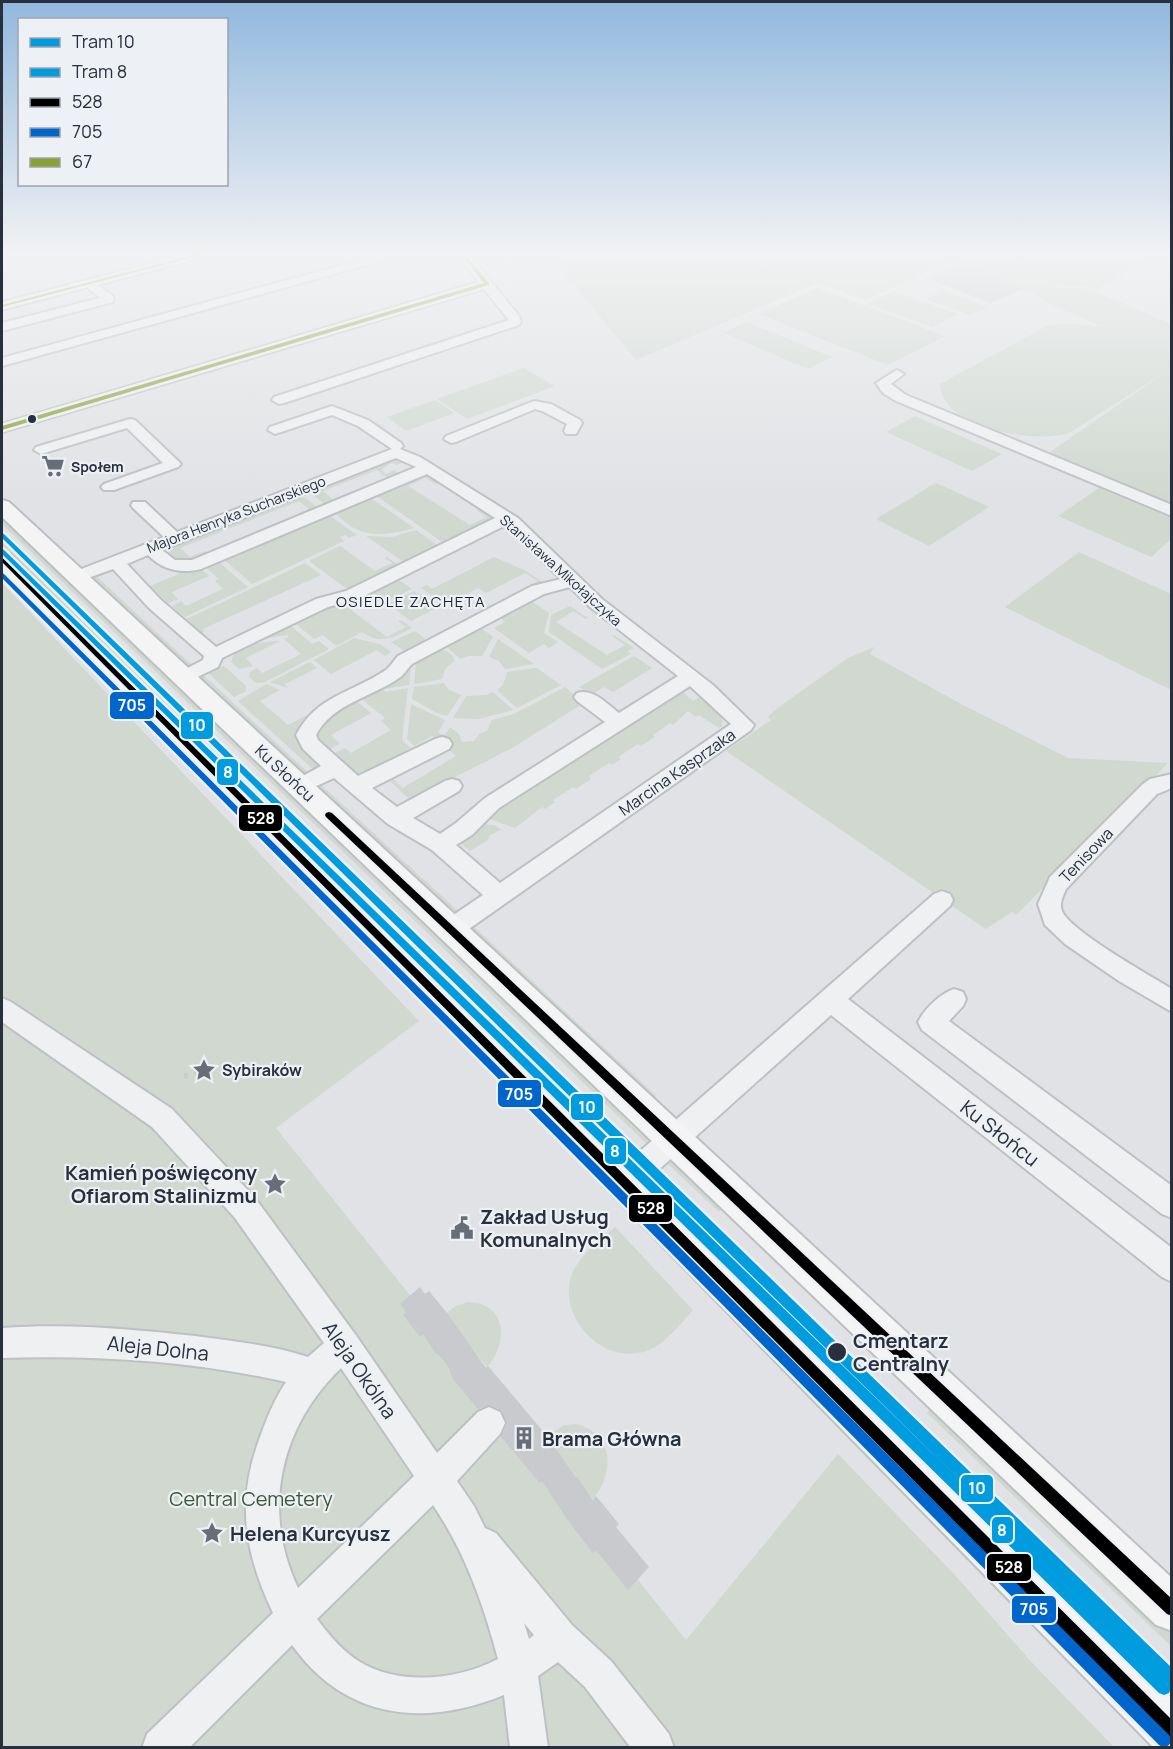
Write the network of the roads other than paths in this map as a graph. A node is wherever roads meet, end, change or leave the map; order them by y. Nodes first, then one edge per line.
1 (105, 334) edge
2 (319, 334) edge
3 (480, 334) edge
4 (2, 362) edge
5 (897, 374) dead end
6 (279, 400) dead end
7 (77, 405) junction
8 (2, 428) edge
9 (275, 430) dead end
10 (101, 431) junction
11 (571, 431) dead end
12 (451, 439) dead end
13 (396, 449) junction
14 (41, 450) dead end
15 (428, 468) junction
16 (109, 487) dead end
17 (299, 490) junction
18 (139, 505) dead end
19 (2, 506) edge
20 (327, 511) junction
21 (1172, 511) edge
22 (507, 518) junction
23 (174, 538) junction
24 (150, 547) junction
25 (2, 559) edge
26 (115, 561) junction
27 (77, 577) junction
28 (573, 581) junction
29 (255, 619) dead end
30 (201, 644) junction
31 (690, 676) junction
32 (183, 678) junction
33 (583, 703) dead end
34 (618, 722) junction
35 (442, 744) dead end
36 (335, 768) junction
37 (1172, 781) edge
38 (452, 786) dead end
39 (300, 787) junction
40 (356, 787) junction
41 (396, 818) junction
42 (440, 844) junction
43 (499, 895) junction
44 (942, 900) dead end
45 (451, 929) junction
46 (829, 999) junction
47 (954, 999) dead end
48 (1172, 1002) edge
49 (2, 1010) edge
50 (674, 1139) junction
51 (625, 1182) junction
52 (1172, 1204) edge
53 (1172, 1267) edge
54 (2, 1342) edge
55 (344, 1345) junction
56 (313, 1375) junction
57 (489, 1423) dead end
58 (435, 1479) junction
59 (462, 1518) junction
60 (1172, 1609) edge
61 (295, 1618) junction
62 (559, 1638) junction
63 (519, 1669) junction
64 (1172, 1732) edge
65 (161, 1748) edge
66 (529, 1748) edge
67 (655, 1748) edge

1 - 4 street
2 - 7 street
3 - 6 street
5 - 21 street
7 - 8 street
7 - 10 street
9 - 13 street, Stanisława Mikołajczyka
10 - 14 street
10 - 16 street
11 - 12 street
13 - 15 street, Stanisława Mikołajczyka
13 - 17 street, Majora Henryka Sucharskiego
15 - 20 street
15 - 22 street, Stanisława Mikołajczyka
17 - 20 street
17 - 23 street, Majora Henryka Sucharskiego
18 - 23 street
19 - 27 main road, Ku Słońcu
20 - 24 street
22 - 28 street, Stanisława Mikołajczyka
22 - 30 street
23 - 24 street, Majora Henryka Sucharskiego
24 - 26 street, Majora Henryka Sucharskiego
25 - 51 main road
26 - 27 street, Majora Henryka Sucharskiego
26 - 30 street
27 - 32 main road, Ku Słońcu
28 - 31 street, Stanisława Mikołajczyka
28 - 36 street
29 - 30 street
30 - 32 street
31 - 34 street
31 - 43 street, Marcina Kasprzaka
32 - 39 main road, Ku Słońcu
33 - 34 street
34 - 42 street
35 - 40 street
36 - 39 street
36 - 40 street
37 - 48 street, Tenisowa
38 - 41 street
39 - 45 main road, Ku Słońcu
40 - 41 street
41 - 42 street
42 - 43 street
43 - 45 street, Marcina Kasprzaka
44 - 46 street
45 - 50 main road, Ku Słońcu
46 - 50 street
46 - 53 street, Ku Słońcu
47 - 52 street
49 - 55 street, Aleja Okólna
50 - 51 street
50 - 60 main road, Ku Słońcu
51 - 64 main road
54 - 56 street, Aleja Dolna
55 - 56 street
55 - 58 street, Aleja Okólna
56 - 61 street
57 - 58 street
58 - 59 street, Aleja Okólna
58 - 61 street
59 - 62 street
59 - 63 street
61 - 63 street
61 - 65 street
62 - 63 street
62 - 67 street
63 - 66 street

